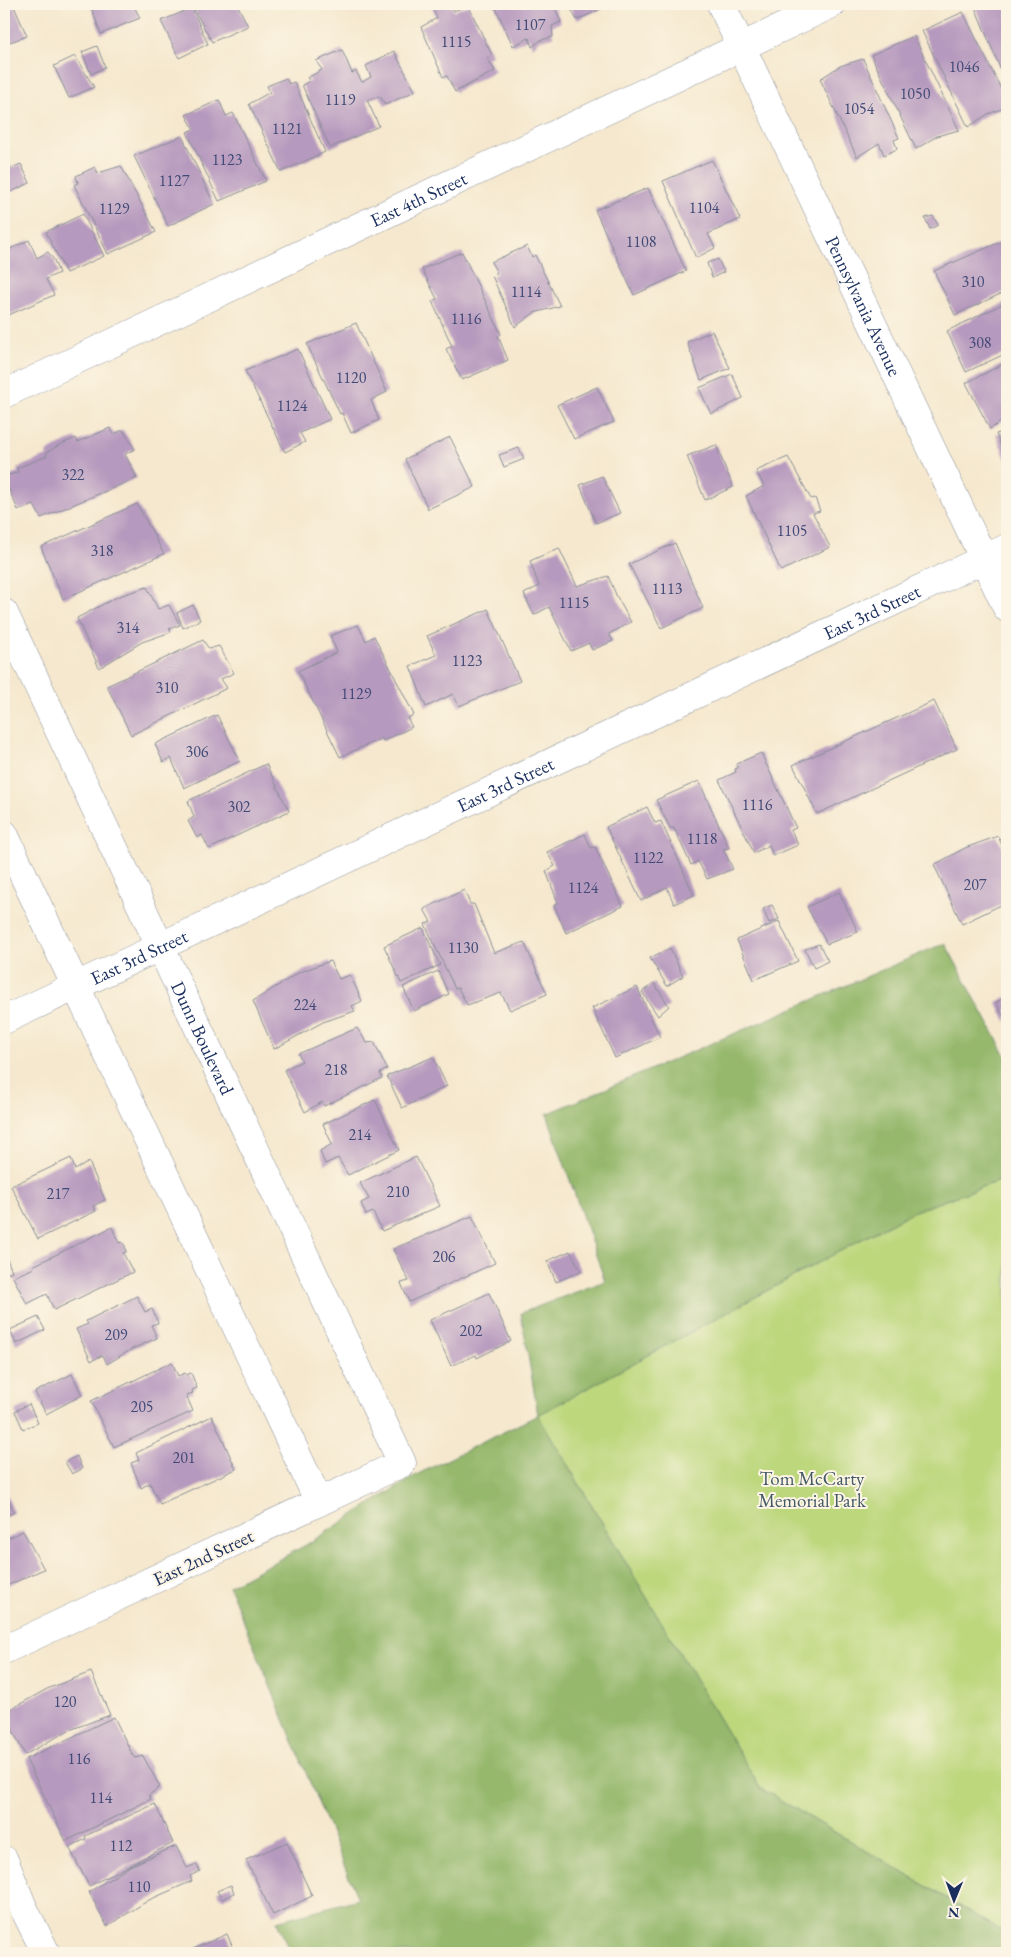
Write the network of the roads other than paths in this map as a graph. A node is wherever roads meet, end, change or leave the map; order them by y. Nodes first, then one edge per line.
1 (721, 4) edge
2 (832, 4) edge
3 (741, 47) junction
4 (4, 394) edge
5 (996, 554) edge
6 (1007, 608) edge
7 (4, 613) edge
8 (4, 834) edge
9 (160, 947) junction
10 (77, 986) junction
11 (4, 1020) edge
12 (402, 1463) joint
13 (319, 1502) junction
14 (4, 1650) edge
15 (4, 1860) edge
16 (46, 1953) edge

1 - 3 street, Pennsylvania Avenue
2 - 3 street, East 4th Street
3 - 4 street, East 4th Street
3 - 5 street, Pennsylvania Avenue
5 - 6 street, Pennsylvania Avenue
5 - 9 street, East 3rd Street
7 - 9 street, Dunn Boulevard
8 - 10 street
9 - 10 street, East 3rd Street
9 - 12 street, Dunn Boulevard
10 - 11 street, East 3rd Street
10 - 13 street
12 - 13 street, East 2nd Street
13 - 14 street, East 2nd Street
15 - 16 street

